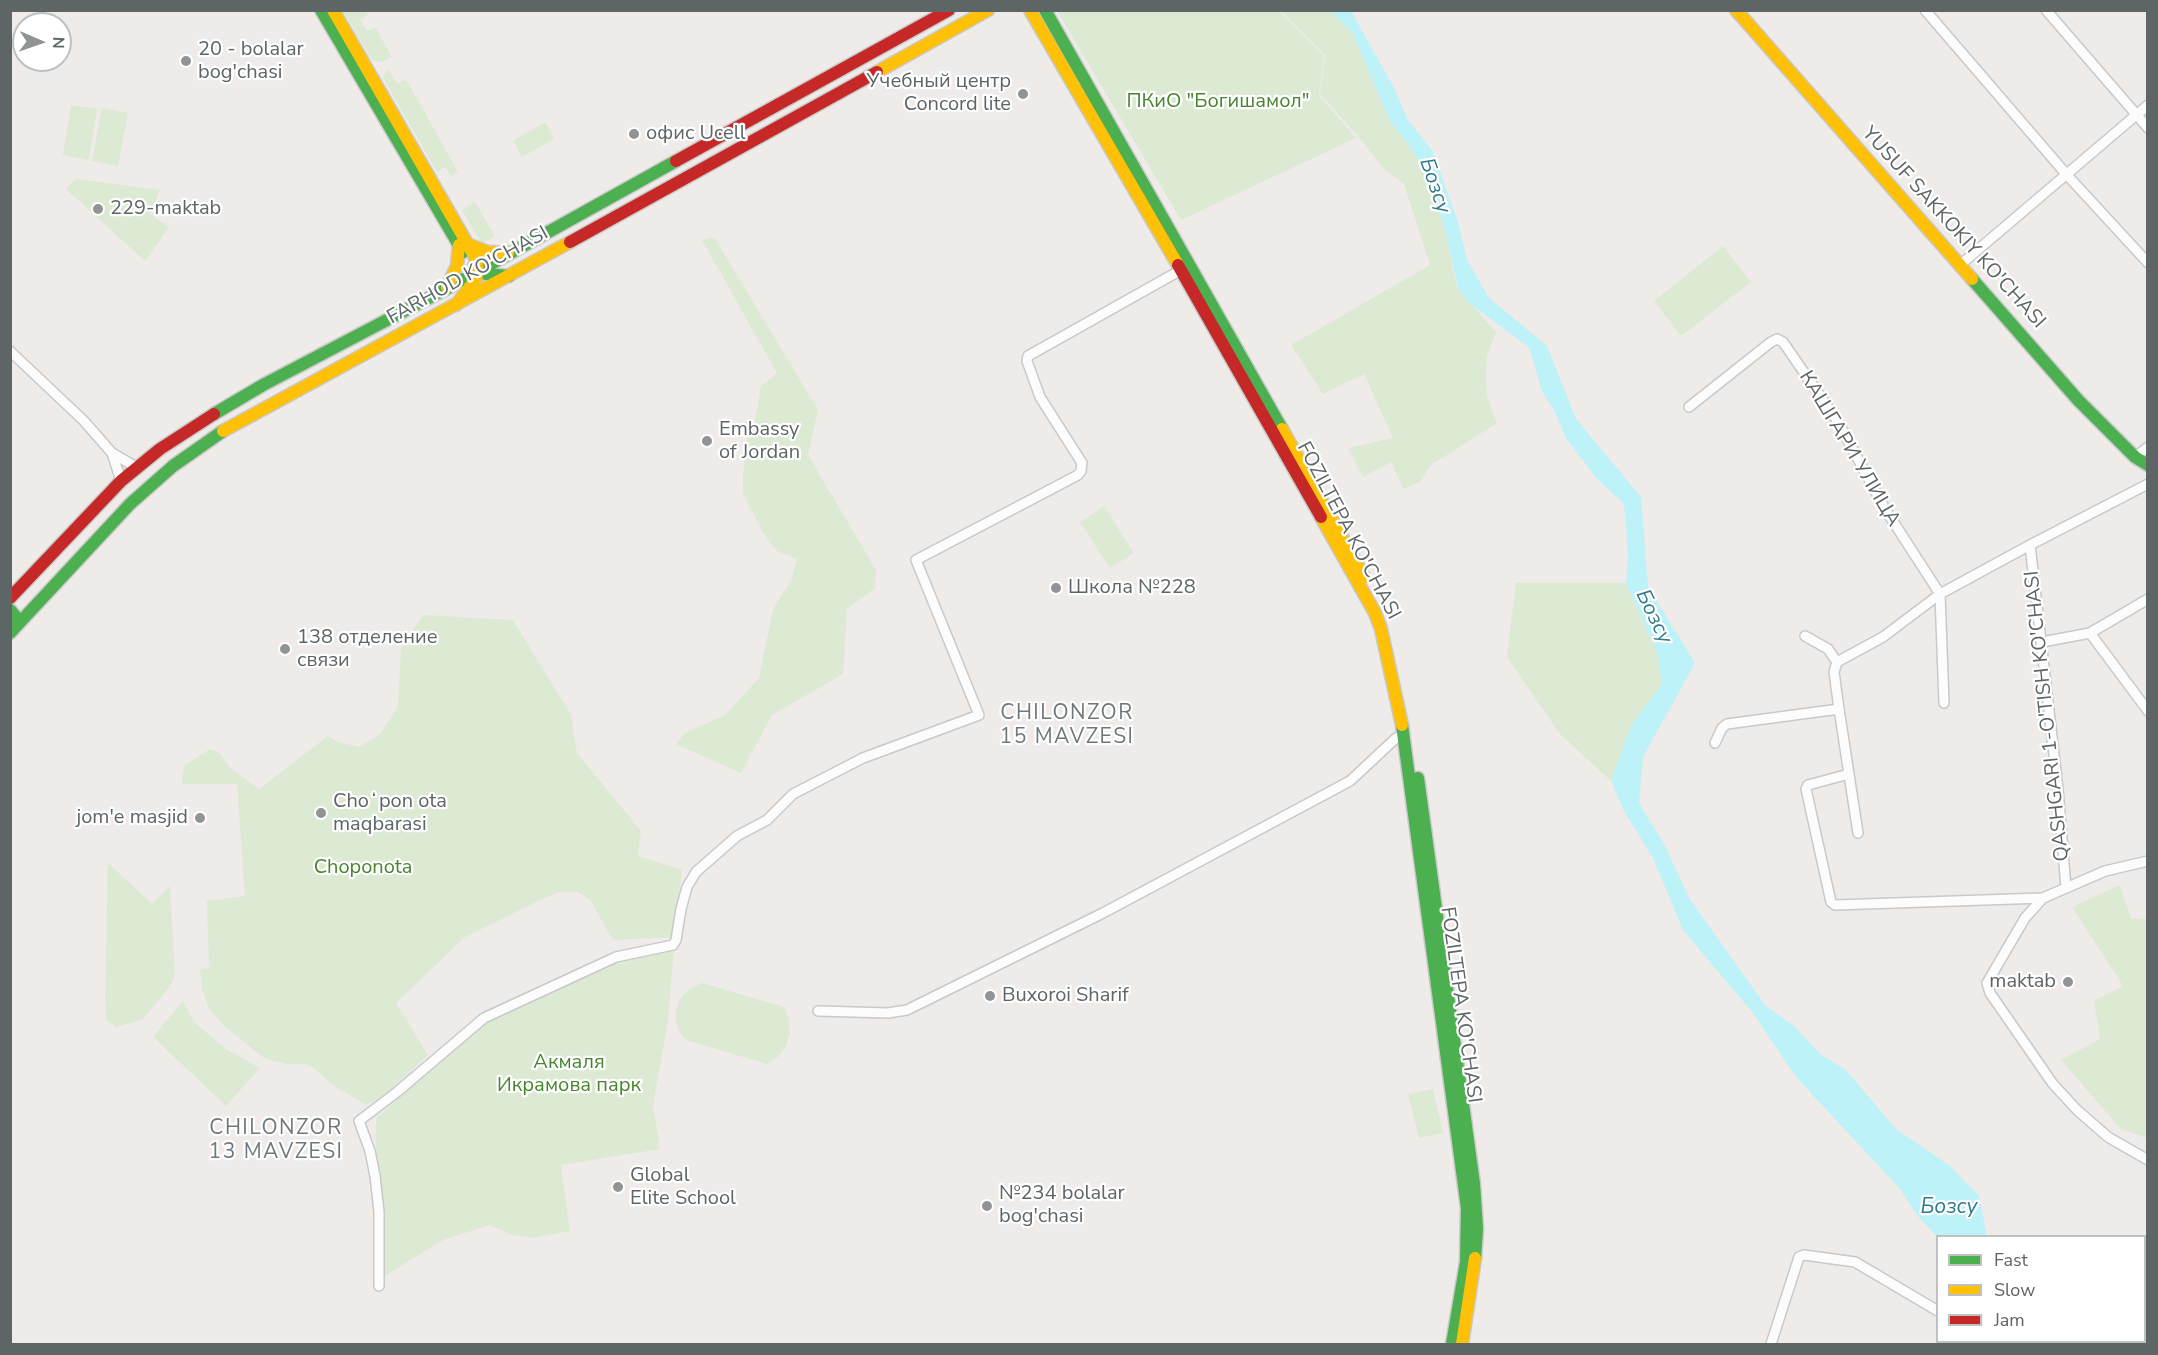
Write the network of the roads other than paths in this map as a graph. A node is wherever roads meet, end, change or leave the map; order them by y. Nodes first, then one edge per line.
1 (321, 10) edge
2 (333, 10) edge
3 (949, 10) edge
4 (988, 10) edge
5 (1030, 10) edge
6 (1045, 10) edge
7 (1736, 10) edge
8 (1925, 10) edge
9 (2046, 10) edge
10 (2148, 105) edge
11 (2136, 115) junction
12 (2148, 128) edge
13 (2067, 175) junction
14 (464, 245) junction
15 (510, 253) junction
16 (2148, 263) edge
17 (1960, 265) junction
18 (1181, 270) junction
19 (478, 271) junction
20 (509, 276) junction
21 (446, 289) junction
22 (455, 306) junction
23 (10, 351) edge
24 (1689, 406) dead end
25 (2148, 447) edge
26 (112, 453) junction
27 (2135, 457) junction
28 (2148, 465) edge
29 (136, 467) junction
30 (121, 481) junction
31 (2148, 484) edge
32 (2030, 545) junction
33 (26, 581) junction
34 (1940, 594) junction
35 (43, 597) junction
36 (10, 598) edge
37 (2148, 599) edge
38 (10, 610) edge
39 (14, 628) edge
40 (2090, 633) junction
41 (1805, 636) dead end
42 (2042, 642) junction
43 (1837, 662) junction
44 (1944, 703) dead end
45 (1839, 709) junction
46 (2148, 711) edge
47 (1407, 734) junction
48 (1715, 743) dead end
49 (1849, 774) junction
50 (1858, 833) dead end
51 (2148, 861) edge
52 (2066, 888) junction
53 (2043, 898) junction
54 (818, 1011) dead end
55 (2148, 1160) edge
56 (379, 1286) dead end
57 (1936, 1310) edge
58 (1452, 1344) edge
59 (1462, 1344) edge
60 (1771, 1344) edge

1 - 14 main road
2 - 14 main road
3 - 15 main road, FARHOD KO'CHASI
4 - 20 main road, FARHOD KO'CHASI
5 - 18 main road, FOZILTEPA KO'CHASI
6 - 47 main road, FOZILTEPA KO'CHASI
7 - 17 main road, YUSUF SAKKOKIY KO'CHASI
8 - 13 street
9 - 11 street
10 - 11 street
11 - 12 street
11 - 13 street
13 - 16 street
13 - 17 street
14 - 15 main road
14 - 19 main road
14 - 21 main road
15 - 19 main road, FARHOD KO'CHASI
17 - 27 main road, YUSUF SAKKOKIY KO'CHASI
18 - 47 main road, FOZILTEPA KO'CHASI
18 - 56 street
19 - 20 main road
19 - 21 main road, FARHOD KO'CHASI
19 - 22 main road
20 - 22 main road, FARHOD KO'CHASI
21 - 29 main road, FARHOD KO'CHASI
22 - 35 main road, FARHOD KO'CHASI
23 - 26 street
24 - 34 street, КАШГАРИ УЛИЦА
25 - 27 street
26 - 29 street
26 - 30 street
27 - 28 main road, YUSUF SAKKOKIY KO'CHASI
29 - 30 main road, FARHOD KO'CHASI
30 - 33 main road, FARHOD KO'CHASI
31 - 32 street
32 - 34 street
32 - 42 street, QASHGARI 1-O'TISH KO'CHASI
33 - 35 main road
33 - 36 main road, FARHOD KO'CHASI
34 - 43 street
34 - 44 street
35 - 39 main road, FARHOD KO'CHASI
37 - 40 street
38 - 39 main road
40 - 42 street
40 - 46 street
41 - 43 street
42 - 52 street, QASHGARI 1-O'TISH KO'CHASI
43 - 45 street
45 - 48 street
45 - 49 street
47 - 54 street
47 - 58 main road, FOZILTEPA KO'CHASI
47 - 59 main road, FOZILTEPA KO'CHASI
49 - 50 street
49 - 53 street
51 - 52 street
52 - 53 street
53 - 55 street
57 - 60 street

